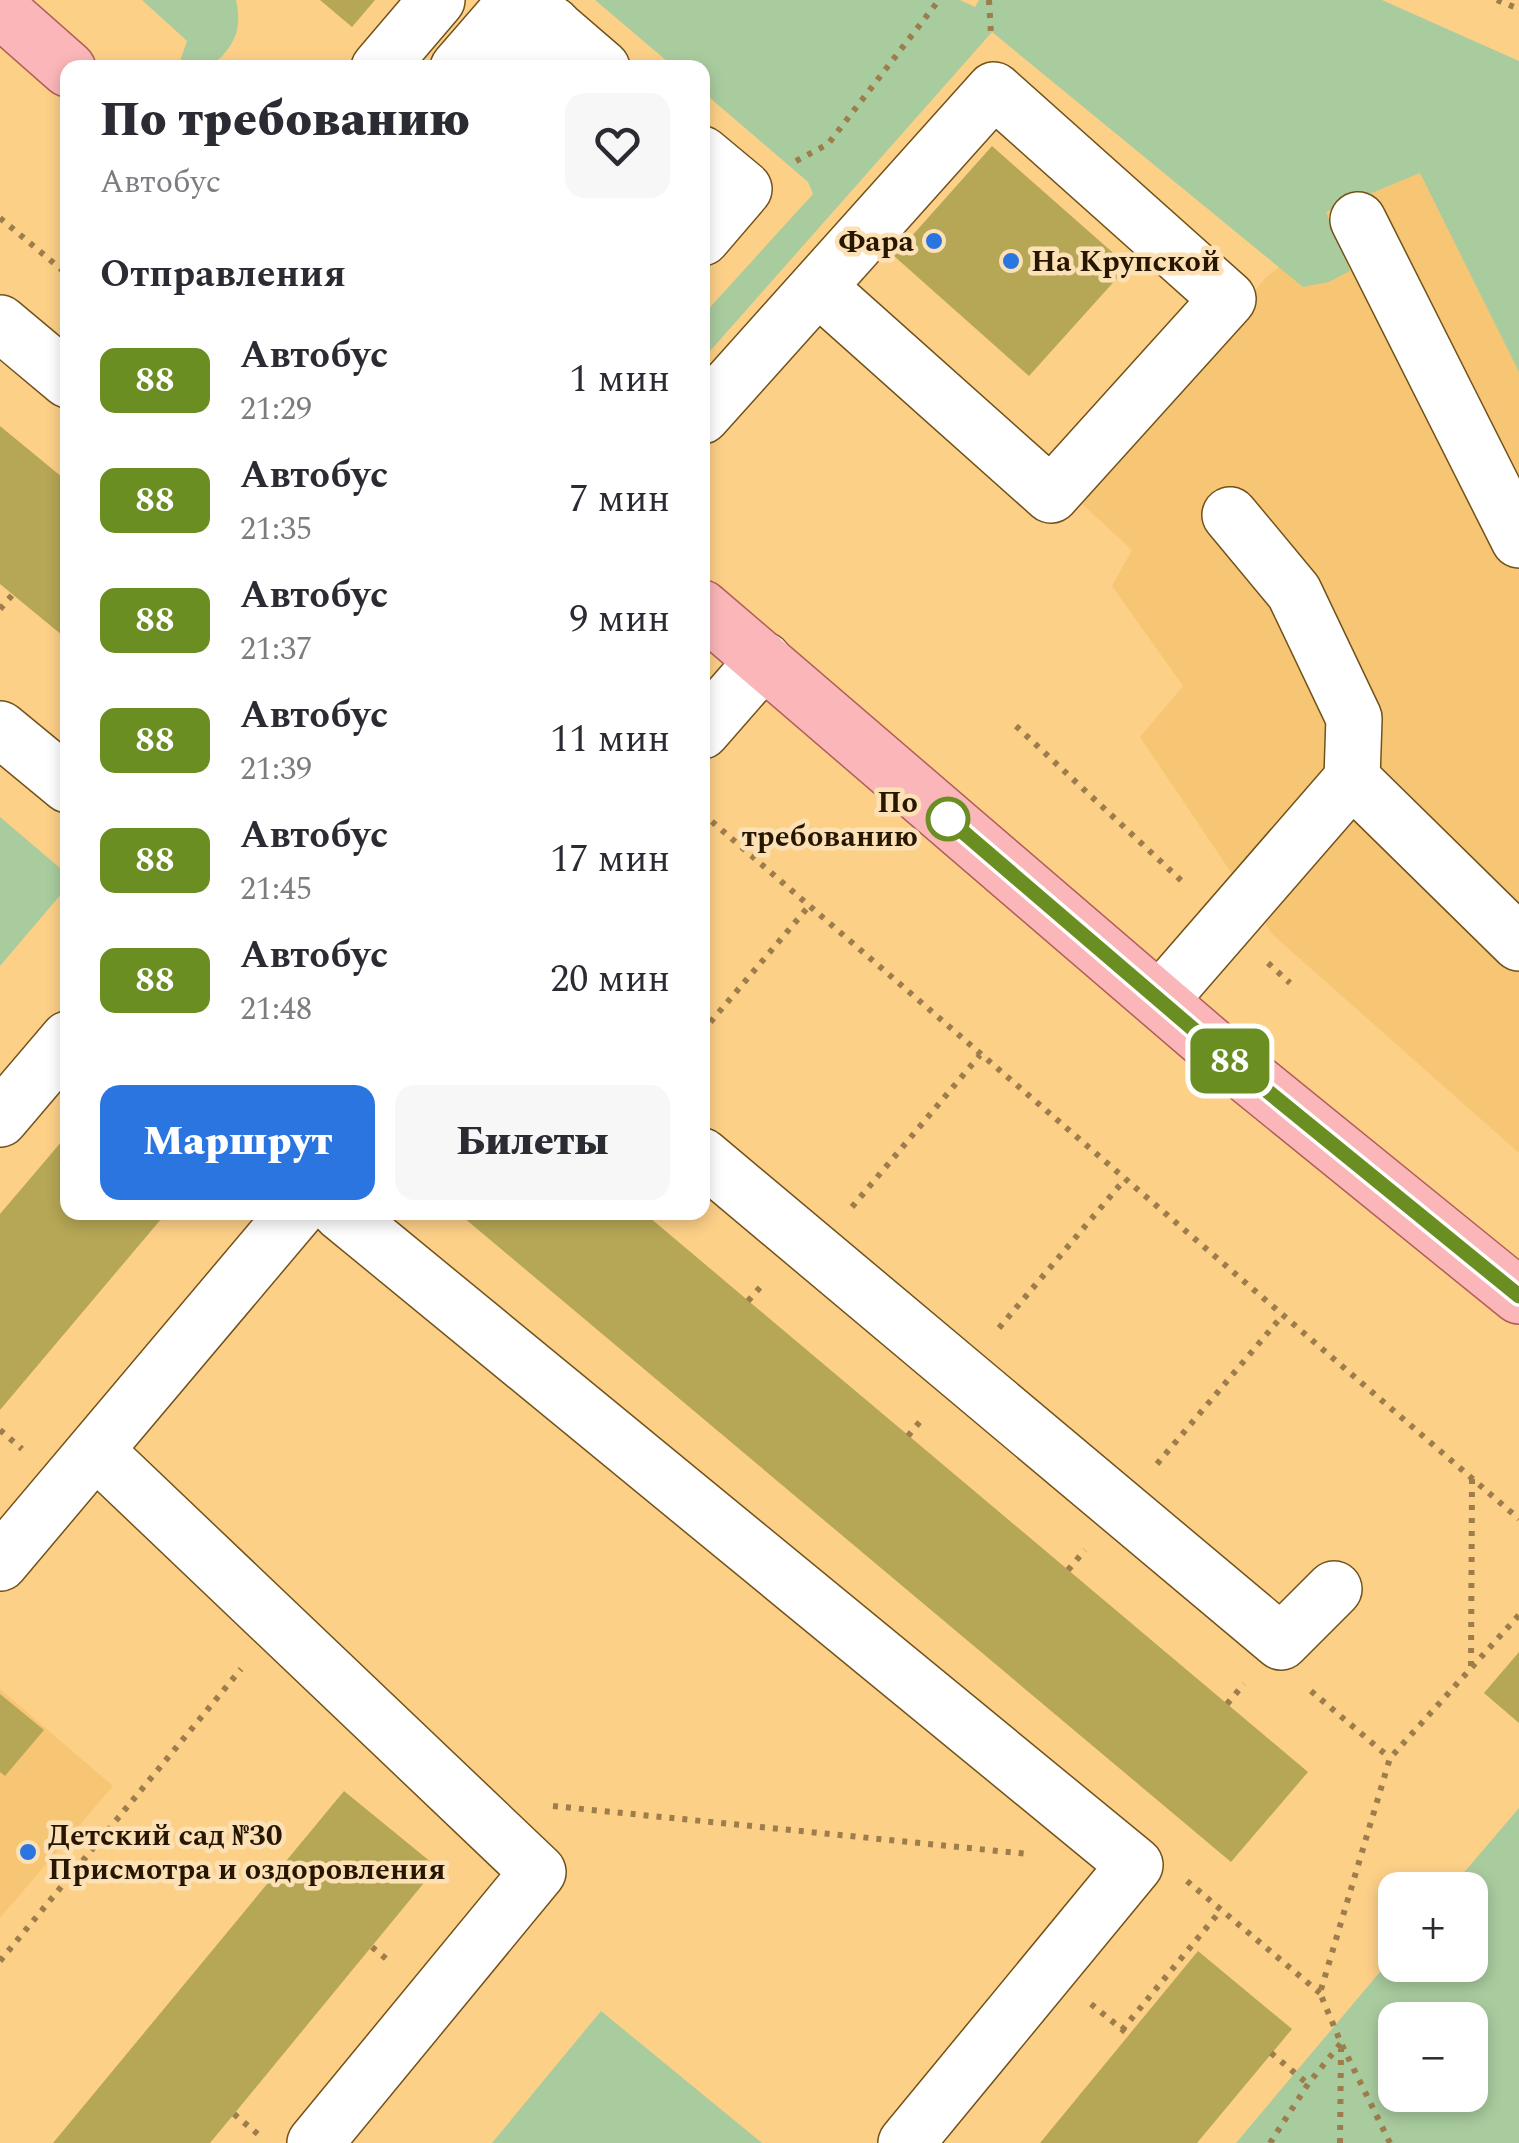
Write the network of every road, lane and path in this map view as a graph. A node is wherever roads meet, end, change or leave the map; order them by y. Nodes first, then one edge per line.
1 (437, 0) edge
2 (940, 0) edge
3 (1498, 0) edge
4 (1519, 9) edge
5 (4, 15) edge
6 (559, 36) edge
7 (386, 60) edge
8 (483, 60) edge
9 (527, 60) edge
10 (60, 62) edge
11 (715, 170) edge
12 (710, 196) edge
13 (0, 218) edge
14 (1358, 220) dead end
15 (60, 268) edge
16 (818, 287) junction
17 (0, 323) edge
18 (60, 373) edge
19 (710, 407) edge
20 (1230, 515) dead end
21 (1519, 540) edge
22 (13, 594) dead end
23 (0, 609) edge
24 (710, 615) edge
25 (764, 660) junction
26 (710, 723) edge
27 (1016, 726) dead end
28 (0, 729) edge
29 (60, 779) edge
30 (1352, 779) junction
31 (710, 820) edge
32 (810, 906) junction
33 (1228, 924) junction
34 (1519, 944) edge
35 (1290, 983) dead end
36 (1160, 1000) junction
37 (710, 1023) edge
38 (60, 1048) edge
39 (980, 1055) junction
40 (0, 1119) edge
41 (710, 1166) edge
42 (1124, 1179) junction
43 (289, 1220) edge
44 (350, 1220) edge
45 (792, 1264) junction
46 (1519, 1296) edge
47 (748, 1302) dead end
48 (1282, 1316) junction
49 (961, 1373) junction
50 (96, 1451) junction
51 (1472, 1478) junction
52 (1120, 1507) junction
53 (1519, 1519) edge
54 (5, 1548) edge
55 (1334, 1589) dead end
56 (1519, 1615) edge
57 (278, 1625) junction
58 (1470, 1668) junction
59 (1299, 1681) dead end
60 (1390, 1758) junction
61 (459, 1796) junction
62 (1039, 1856) dead end
63 (1136, 1866) junction
64 (1221, 1910) junction
65 (0, 1961) edge
66 (1320, 1993) junction
67 (1087, 2000) dead end
68 (1341, 2044) junction
69 (1271, 2054) dead end
70 (1308, 2084) junction
71 (234, 2114) dead end
72 (269, 2143) edge
73 (315, 2143) edge
74 (906, 2143) edge
75 (1270, 2143) edge
76 (1340, 2143) edge
77 (1390, 2143) edge

1 - 7 lane
2 - 11 path
3 - 4 path
5 - 10 main road
6 - 8 lane
6 - 9 lane
11 - 12 lane
13 - 15 path
14 - 21 lane
16 - 16 lane
16 - 19 lane
17 - 18 lane
20 - 30 lane
22 - 23 path
24 - 25 main road
25 - 26 lane
25 - 36 main road
27 - 33 path
28 - 29 lane
30 - 33 lane
30 - 34 lane
31 - 32 path
32 - 37 path
32 - 39 path
33 - 35 path
33 - 36 lane
36 - 46 main road
38 - 40 lane
39 - 42 path
39 - 45 path
41 - 45 lane
42 - 48 path
42 - 49 path
43 - 50 lane
44 - 63 lane
45 - 47 path
45 - 49 lane
48 - 51 path
48 - 52 path
49 - 52 lane
50 - 54 lane
50 - 57 lane
51 - 53 path
51 - 58 path
52 - 55 lane
56 - 58 path
57 - 61 lane
57 - 65 path
58 - 60 path
59 - 60 path
60 - 66 path
61 - 62 path
61 - 73 lane
63 - 64 path
63 - 74 lane
64 - 66 path
64 - 67 path
66 - 68 path
68 - 70 path
68 - 76 path
68 - 77 path
69 - 70 path
70 - 75 path
71 - 72 path

